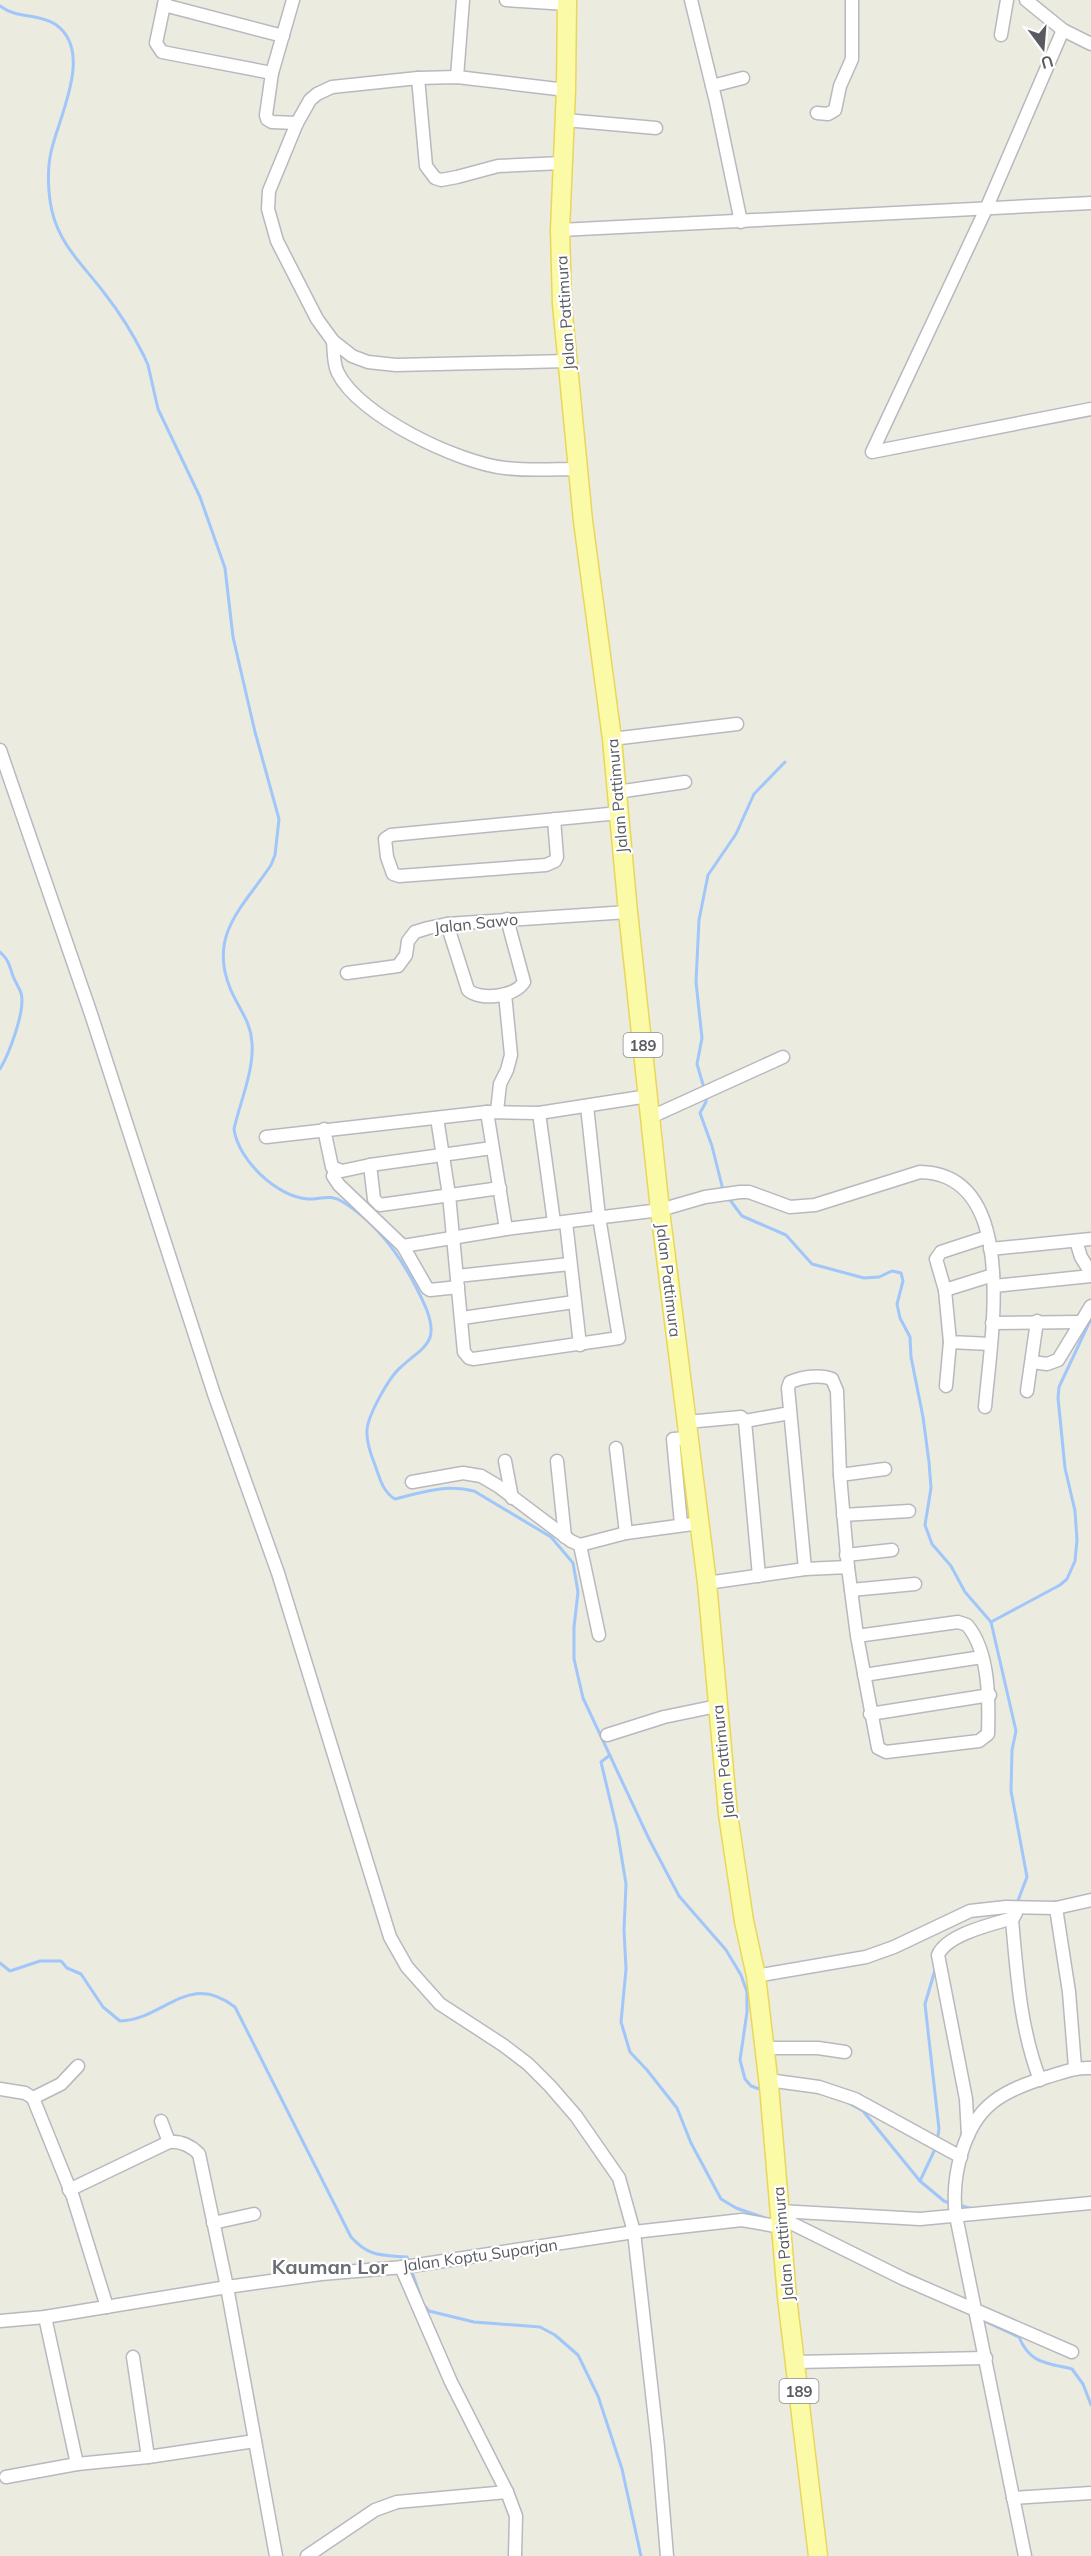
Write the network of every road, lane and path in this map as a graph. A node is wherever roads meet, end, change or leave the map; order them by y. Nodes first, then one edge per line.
1 (292, 0) edge
2 (463, 0) edge
3 (506, 0) edge
4 (691, 0) edge
5 (852, 0) edge
6 (1008, 0) edge
7 (1026, 0) edge
8 (567, 2) edge
9 (164, 3) edge
10 (1063, 30) junction
11 (1001, 35) dead end
12 (283, 36) junction
13 (1091, 44) edge
14 (272, 73) junction
15 (457, 77) junction
16 (418, 78) junction
17 (743, 78) dead end
18 (712, 86) junction
19 (566, 90) junction
20 (817, 113) dead end
21 (565, 120) junction
22 (297, 123) junction
23 (656, 128) dead end
24 (562, 163) junction
25 (1091, 203) edge
26 (986, 209) junction
27 (741, 222) junction
28 (560, 230) junction
29 (333, 341) junction
30 (568, 361) junction
31 (1091, 409) edge
32 (579, 469) junction
33 (737, 724) dead end
34 (612, 740) junction
35 (0, 750) edge
36 (685, 782) dead end
37 (617, 792) junction
38 (619, 813) junction
39 (554, 819) junction
40 (628, 912) junction
41 (507, 919) junction
42 (447, 924) junction
43 (347, 973) dead end
44 (505, 994) junction
45 (783, 1057) dead end
46 (648, 1096) junction
47 (587, 1106) junction
48 (492, 1112) junction
49 (539, 1113) junction
50 (437, 1118) junction
51 (651, 1118) junction
52 (324, 1129) junction
53 (266, 1137) dead end
54 (492, 1148) junction
55 (444, 1155) junction
56 (370, 1165) junction
57 (336, 1169) junction
58 (500, 1188) junction
59 (449, 1195) junction
60 (660, 1210) junction
61 (599, 1216) junction
62 (560, 1222) junction
63 (506, 1229) junction
64 (452, 1237) junction
65 (987, 1237) junction
66 (1091, 1239) edge
67 (1077, 1241) junction
68 (403, 1246) junction
69 (990, 1250) junction
70 (570, 1264) junction
71 (1091, 1275) edge
72 (993, 1280) junction
73 (458, 1281) junction
74 (945, 1290) junction
75 (574, 1302) junction
76 (1091, 1306) edge
77 (462, 1318) junction
78 (1036, 1321) junction
79 (1080, 1322) junction
80 (992, 1323) junction
81 (950, 1342) junction
82 (990, 1344) junction
83 (580, 1345) junction
84 (1032, 1362) junction
85 (946, 1386) dead end
86 (1027, 1392) dead end
87 (985, 1407) dead end
88 (790, 1413) junction
89 (745, 1421) junction
90 (688, 1430) junction
91 (616, 1448) dead end
92 (505, 1461) dead end
93 (557, 1461) dead end
94 (885, 1469) dead end
95 (840, 1475) junction
96 (412, 1482) dead end
97 (512, 1498) junction
98 (909, 1511) dead end
99 (843, 1515) junction
100 (700, 1523) junction
101 (681, 1524) junction
102 (626, 1533) junction
103 (565, 1537) junction
104 (580, 1545) junction
105 (892, 1550) dead end
106 (847, 1561) junction
107 (805, 1569) junction
108 (759, 1576) junction
109 (707, 1583) junction
110 (915, 1584) dead end
111 (851, 1590) junction
112 (599, 1635) dead end
113 (857, 1636) junction
114 (982, 1657) junction
115 (864, 1674) junction
116 (990, 1695) junction
117 (717, 1706) junction
118 (870, 1714) junction
119 (607, 1735) dead end
120 (1091, 1900) edge
121 (1056, 1908) junction
122 (1013, 1910) junction
123 (756, 1976) junction
124 (764, 2048) junction
125 (845, 2052) dead end
126 (1075, 2067) junction
127 (1091, 2068) edge
128 (74, 2070) dead end
129 (1040, 2080) junction
130 (769, 2087) junction
131 (0, 2089) edge
132 (33, 2098) junction
133 (161, 2121) dead end
134 (968, 2137) junction
135 (169, 2142) junction
136 (961, 2157) junction
137 (69, 2190) junction
138 (1091, 2203) edge
139 (955, 2208) junction
140 (254, 2214) dead end
141 (780, 2220) junction
142 (213, 2223) junction
143 (634, 2232) junction
144 (402, 2267) junction
145 (227, 2287) junction
146 (107, 2307) junction
147 (977, 2314) junction
148 (45, 2317) junction
149 (0, 2321) edge
150 (1072, 2352) dead end
151 (133, 2357) dead end
152 (986, 2358) junction
153 (796, 2362) junction
154 (255, 2441) junction
155 (148, 2457) junction
156 (77, 2464) junction
157 (6, 2477) dead end
158 (507, 2492) junction
159 (1091, 2493) edge
160 (1013, 2498) junction
161 (276, 2556) edge
162 (307, 2556) edge
163 (515, 2556) edge
164 (667, 2556) edge
165 (818, 2556) edge
166 (1025, 2556) edge

1 - 12 street
2 - 15 street
3 - 8 street
4 - 18 street
5 - 20 street
6 - 11 street
7 - 10 street
8 - 19 main road, Jalan Pattimura / 189
9 - 12 street
9 - 14 street
10 - 13 street
10 - 26 street
12 - 14 street
14 - 22 street
15 - 16 street
15 - 19 street
16 - 22 street
16 - 24 street
17 - 18 street
18 - 27 street
19 - 21 main road, Jalan Pattimura / 189
21 - 23 street
21 - 24 main road, Jalan Pattimura / 189
22 - 29 street
24 - 28 main road, Jalan Pattimura / 189
25 - 26 street
26 - 27 street
26 - 31 street
27 - 28 street
28 - 30 main road, Jalan Pattimura / 189
29 - 30 street
29 - 32 street
30 - 32 main road, Jalan Pattimura / 189
32 - 34 main road, Jalan Pattimura / 189
33 - 34 street
34 - 37 main road, Jalan Pattimura / 189
35 - 143 street
36 - 37 street
37 - 38 main road, Jalan Pattimura / 189
38 - 39 street
38 - 40 main road, Jalan Pattimura / 189
39 - 39 street
40 - 41 street, Jalan Sawo
40 - 46 main road, Jalan Pattimura / 189
41 - 42 street, Jalan Sawo
41 - 44 street
42 - 43 street, Jalan Sawo
42 - 44 street
44 - 48 street
45 - 51 street
46 - 47 street
46 - 51 main road, Jalan Pattimura / 189
47 - 49 street
47 - 61 street
48 - 49 street
48 - 50 street
48 - 54 street
49 - 62 street
50 - 52 street
50 - 55 street
51 - 60 main road, Jalan Pattimura / 189
52 - 53 street
52 - 57 street
54 - 55 street
54 - 58 street
55 - 56 street
55 - 59 street
56 - 57 street
56 - 59 street
57 - 68 street
58 - 59 street
58 - 63 street
59 - 64 street
60 - 61 street
60 - 65 street
60 - 90 main road, Jalan Pattimura / 189
61 - 62 street
61 - 83 street
62 - 63 street
62 - 70 street
63 - 64 street
64 - 68 street
64 - 73 street
65 - 69 street
65 - 74 street
66 - 67 street
67 - 69 street
67 - 71 street
68 - 73 street
69 - 72 street
70 - 73 street
70 - 75 street
71 - 72 street
72 - 74 street
72 - 80 street
73 - 77 street
74 - 81 street
75 - 77 street
75 - 83 street
76 - 79 street
77 - 83 street
78 - 79 street
78 - 80 street
78 - 84 street
79 - 84 street
80 - 82 street
81 - 82 street
81 - 85 street
82 - 87 street
84 - 86 street
88 - 89 street
88 - 95 street
88 - 107 street
89 - 90 street
89 - 108 street
90 - 100 main road, Jalan Pattimura / 189
90 - 101 street
91 - 102 street
92 - 97 street
93 - 103 street
94 - 95 street
95 - 99 street
96 - 97 street
97 - 103 street
98 - 99 street
99 - 106 street
100 - 101 street
100 - 109 main road, Jalan Pattimura / 189
101 - 102 street
102 - 104 street
103 - 104 street
104 - 112 street
105 - 106 street
106 - 107 street
106 - 111 street
107 - 108 street
108 - 109 street
109 - 117 main road, Jalan Pattimura / 189
110 - 111 street
111 - 113 street
113 - 114 street
113 - 115 street
114 - 115 street
114 - 116 street
115 - 118 street
116 - 118 street
116 - 118 street
117 - 119 street
117 - 123 main road, Jalan Pattimura / 189
120 - 121 street
121 - 122 street
121 - 126 street
122 - 123 street
122 - 129 street
122 - 134 street
123 - 124 main road, Jalan Pattimura / 189
124 - 125 street
124 - 130 main road, Jalan Pattimura / 189
126 - 127 street
126 - 129 street
128 - 132 street
129 - 134 street
130 - 136 street
130 - 141 main road, Jalan Pattimura / 189
131 - 132 street
132 - 137 street
133 - 135 street
134 - 136 street
135 - 137 street
135 - 142 street
136 - 139 street
137 - 146 street
138 - 139 street
139 - 141 street
139 - 147 street
140 - 142 street
141 - 143 street, Jalan Koptu Suparjan
141 - 147 street
141 - 153 main road, Jalan Pattimura / 189
142 - 145 street
143 - 144 street, Jalan Koptu Suparjan
143 - 164 street
144 - 145 street, Jalan Koptu Suparjan
144 - 158 street
145 - 146 street, Jalan Koptu Suparjan
145 - 154 street
146 - 148 street, Jalan Koptu Suparjan
147 - 150 street
147 - 152 street
148 - 149 street, Jalan Koptu Suparjan
148 - 156 street
151 - 155 street
152 - 153 street
152 - 160 street
153 - 165 main road, Jalan Pattimura / 189
154 - 155 street
154 - 161 street
155 - 156 street
156 - 157 street
158 - 162 street
158 - 163 street
159 - 160 street
160 - 166 street

